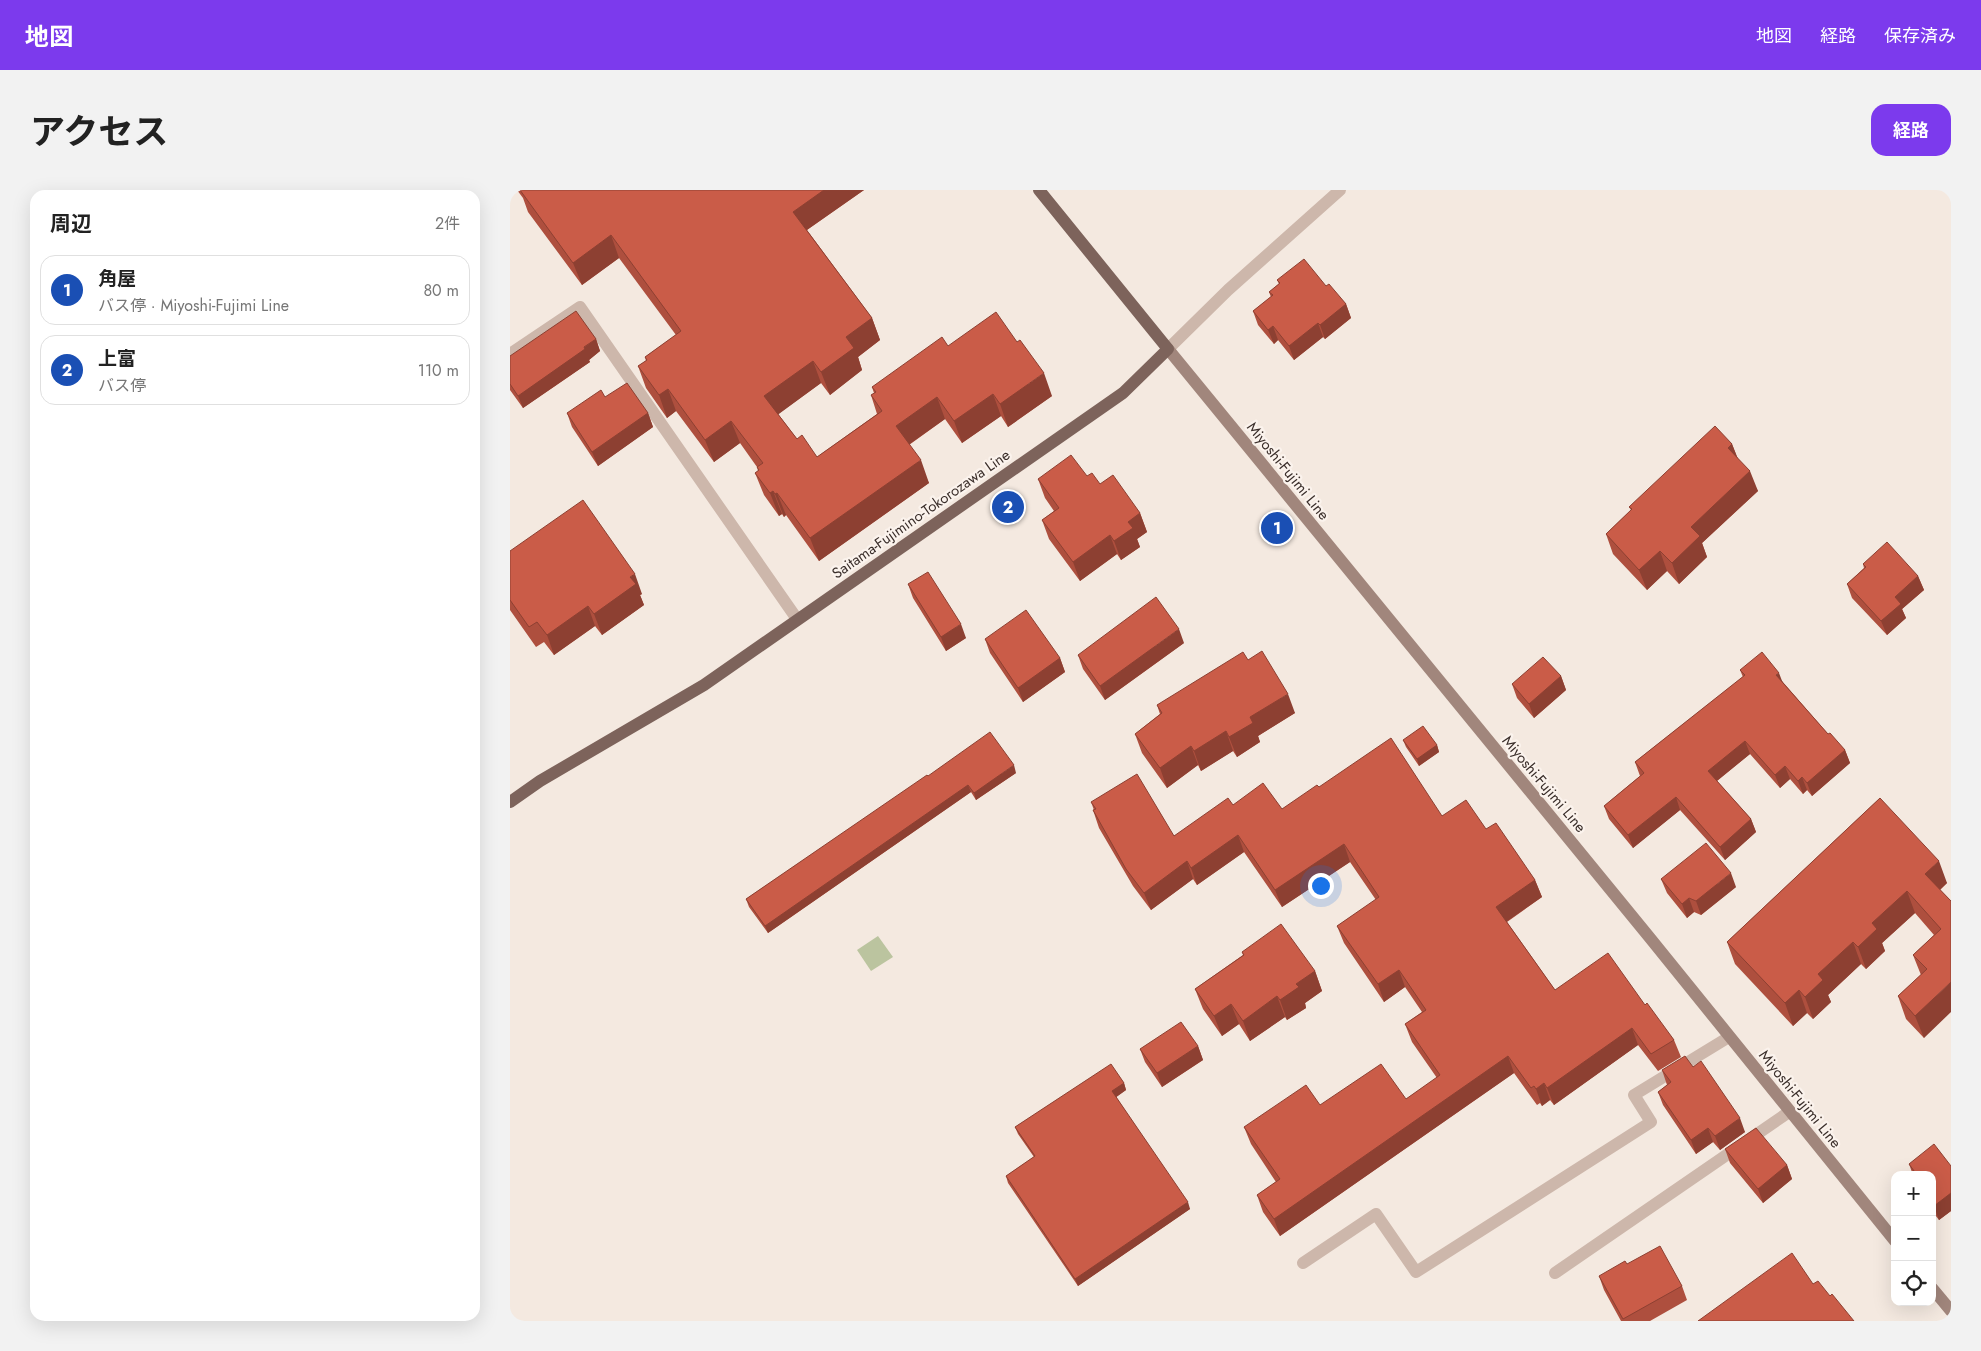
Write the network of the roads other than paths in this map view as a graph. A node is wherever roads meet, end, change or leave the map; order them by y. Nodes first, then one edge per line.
1 (1039, 190) edge
2 (1340, 190) edge
3 (1168, 349) junction
4 (510, 354) edge
5 (797, 619) junction
6 (510, 802) edge
7 (1729, 1037) junction
8 (1789, 1112) junction
9 (1891, 1237) edge
10 (1303, 1263) dead end
11 (1555, 1273) dead end
12 (1936, 1293) edge
13 (1951, 1311) edge

1 - 3 main road
2 - 3 street
3 - 5 main road, Saitama-Fujimino-Tokorozawa Line
3 - 7 main road, Miyoshi-Fujimi Line
4 - 5 street
5 - 6 main road, Saitama-Fujimino-Tokorozawa Line
7 - 8 main road, Miyoshi-Fujimi Line
7 - 10 street
8 - 9 main road, Miyoshi-Fujimi Line
8 - 11 street
12 - 13 main road

